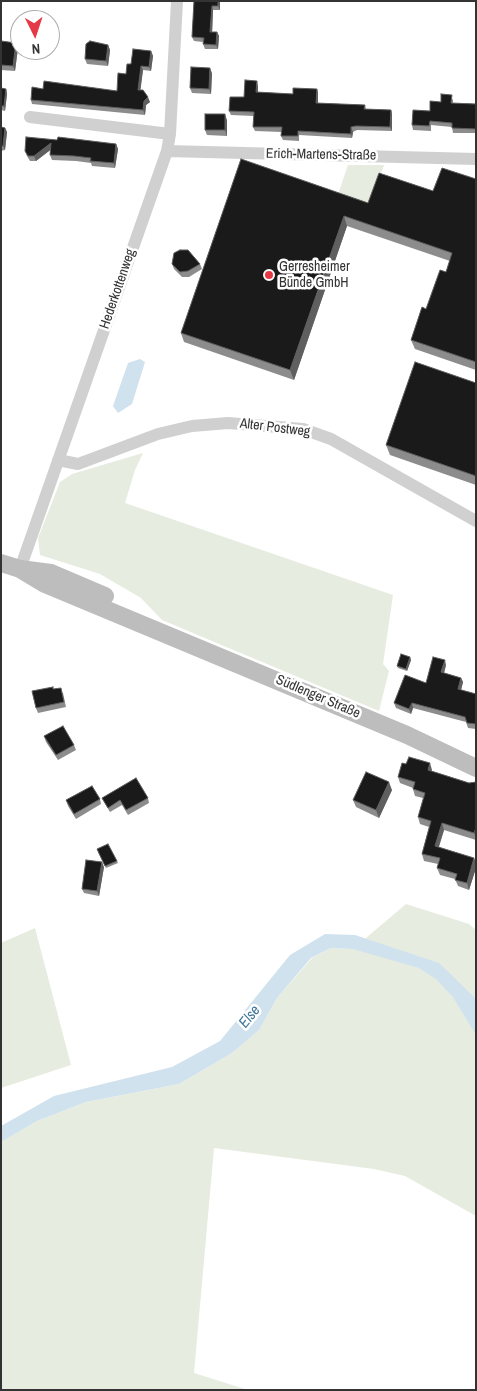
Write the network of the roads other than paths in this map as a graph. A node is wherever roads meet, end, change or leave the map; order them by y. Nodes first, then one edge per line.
1 (177, 1) edge
2 (30, 117) dead end
3 (170, 134) junction
4 (167, 151) junction
5 (476, 159) edge
6 (58, 460) junction
7 (476, 521) edge
8 (1, 563) edge
9 (20, 569) junction
10 (476, 768) edge

1 - 3 street, Hederkottenweg
2 - 3 street
3 - 4 street, Hederkottenweg
4 - 5 street, Erich-Martens-Straße
4 - 6 street, Hederkottenweg
6 - 7 street, Alter Postweg
6 - 9 street, Hederkottenweg
8 - 9 main road, Südlenger Straße
9 - 10 main road, Südlenger Straße

